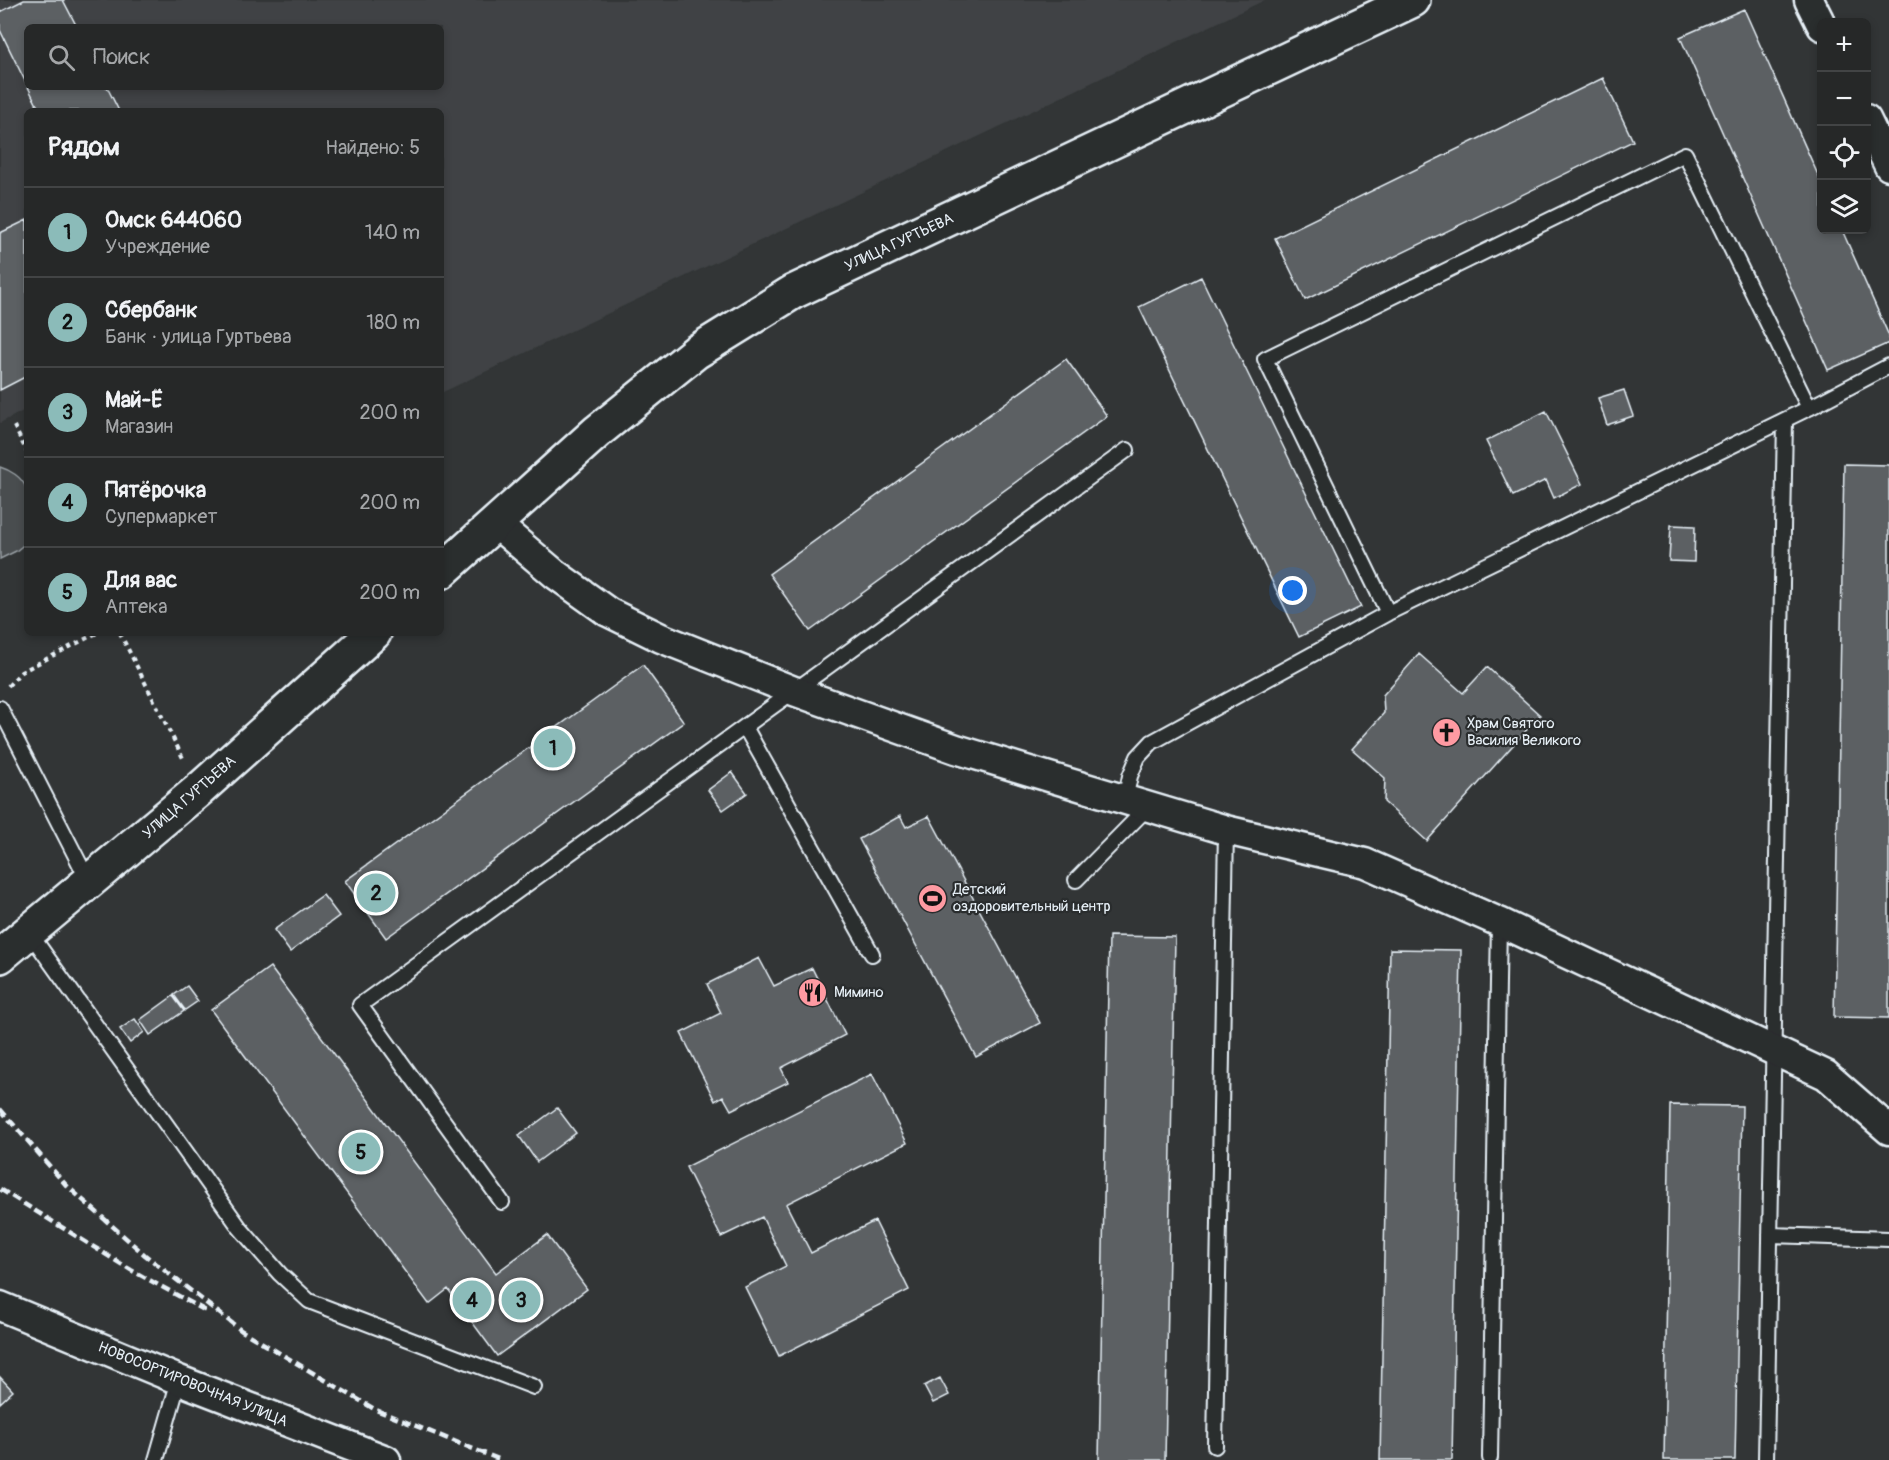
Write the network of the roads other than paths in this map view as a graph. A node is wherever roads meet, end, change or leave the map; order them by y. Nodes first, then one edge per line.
1 (1413, 0) edge
2 (1809, 0) edge
3 (1817, 18) edge
4 (1869, 126) edge
5 (1889, 166) edge
6 (1889, 366) edge
7 (1809, 408) junction
8 (1785, 420) junction
9 (1127, 450) dead end
10 (495, 523) junction
11 (444, 569) edge
12 (1388, 613) junction
13 (371, 636) edge
14 (794, 691) junction
15 (0, 709) edge
16 (745, 727) junction
17 (1137, 804) junction
18 (1226, 830) junction
19 (1076, 880) dead end
20 (89, 882) junction
21 (1499, 922) junction
22 (29, 932) junction
23 (872, 954) dead end
24 (0, 956) edge
25 (1773, 1050) junction
26 (1889, 1130) edge
27 (502, 1202) dead end
28 (1770, 1236) junction
29 (1889, 1239) edge
30 (0, 1306) edge
31 (179, 1380) junction
32 (534, 1387) dead end
33 (1215, 1446) dead end
34 (1490, 1458) dead end
35 (156, 1460) edge
36 (386, 1460) edge
37 (1766, 1460) edge

1 - 10 main road, УЛИЦА ГУРТЬЕВА
2 - 3 street
4 - 5 street
6 - 7 lane
7 - 8 lane
7 - 12 lane
8 - 12 lane
8 - 25 lane
9 - 14 lane
10 - 11 main road, УЛИЦА ГУРТЬЕВА
10 - 14 street
12 - 17 lane
13 - 20 main road, УЛИЦА ГУРТЬЕВА
14 - 16 lane
14 - 17 street
15 - 20 lane
16 - 23 lane
16 - 27 lane
17 - 18 street
17 - 19 lane
18 - 21 street
18 - 33 lane
20 - 22 main road, УЛИЦА ГУРТЬЕВА
21 - 25 street
21 - 34 lane
22 - 24 main road, УЛИЦА ГУРТЬЕВА
22 - 32 lane
25 - 26 street
25 - 28 lane
28 - 29 lane
28 - 37 lane
30 - 31 street, НОВОСОРТИРОВОЧНАЯ УЛИЦА
31 - 35 lane
31 - 36 street, НОВОСОРТИРОВОЧНАЯ УЛИЦА

